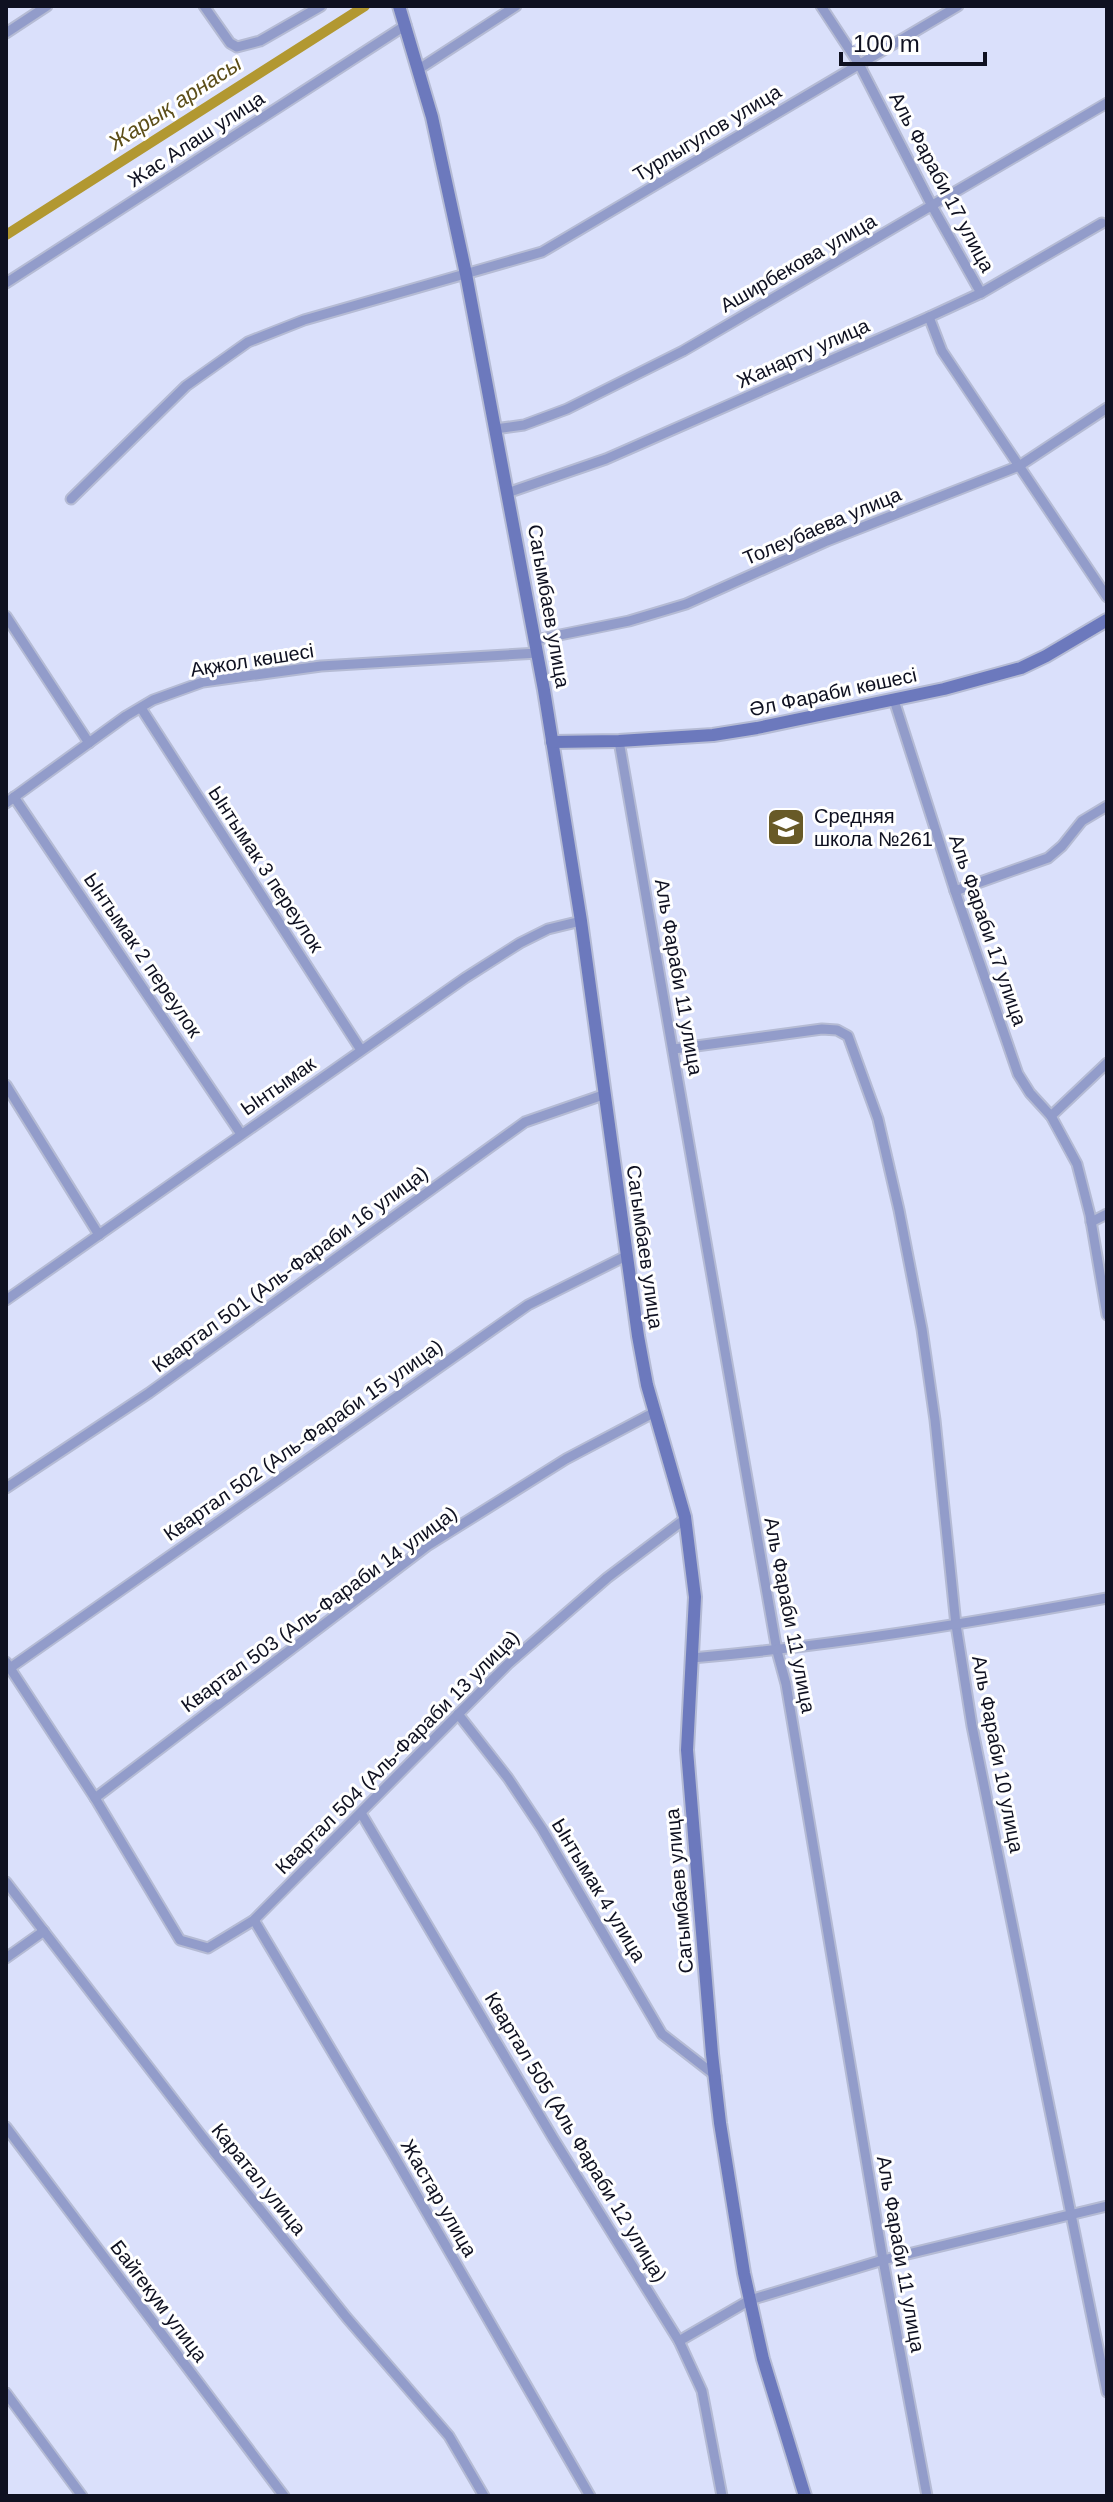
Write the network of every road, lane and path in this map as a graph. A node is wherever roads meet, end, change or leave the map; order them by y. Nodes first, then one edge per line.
1 (47, 6) edge
2 (204, 6) edge
3 (321, 6) edge
4 (399, 6) edge
5 (516, 6) edge
6 (821, 6) edge
7 (958, 6) edge
8 (406, 25) junction
9 (6, 33) edge
10 (859, 64) junction
11 (419, 69) junction
12 (1107, 103) edge
13 (932, 206) junction
14 (1102, 223) dead end
15 (466, 274) junction
16 (6, 283) edge
17 (981, 293) junction
18 (929, 317) junction
19 (1107, 408) edge
20 (495, 429) junction
21 (1019, 466) junction
22 (507, 493) junction
23 (71, 499) dead end
24 (1107, 597) edge
25 (6, 616) edge
26 (1107, 620) edge
27 (536, 647) junction
28 (894, 700) junction
29 (141, 708) junction
30 (619, 741) junction
31 (552, 742) junction
32 (89, 743) junction
33 (10, 800) edge
34 (1107, 806) edge
35 (955, 891) junction
36 (581, 921) junction
37 (674, 1049) junction
38 (361, 1050) junction
39 (1107, 1063) edge
40 (6, 1085) edge
41 (603, 1095) junction
42 (1051, 1116) junction
43 (241, 1134) junction
44 (1107, 1214) edge
45 (1091, 1222) junction
46 (99, 1235) junction
47 (626, 1256) junction
48 (6, 1300) edge
49 (1107, 1315) edge
50 (655, 1412) junction
51 (6, 1488) edge
52 (685, 1519) junction
53 (1107, 1598) edge
54 (956, 1625) junction
55 (777, 1651) junction
56 (692, 1658) junction
57 (8, 1665) edge
58 (458, 1714) junction
59 (95, 1798) junction
60 (361, 1813) junction
61 (6, 1882) edge
62 (254, 1920) junction
63 (44, 1931) junction
64 (6, 1958) edge
65 (716, 2076) junction
66 (6, 2127) edge
67 (1107, 2206) edge
68 (1072, 2214) junction
69 (883, 2260) junction
70 (750, 2300) junction
71 (679, 2341) junction
72 (1107, 2392) edge
73 (6, 2393) edge
74 (82, 2496) edge
75 (284, 2496) edge
76 (484, 2496) edge
77 (590, 2496) edge
78 (722, 2496) edge
79 (805, 2496) edge
80 (927, 2496) edge

1 - 9 street
2 - 3 street
4 - 8 street, Сагымбаев улица
5 - 11 street
6 - 10 street, Аль Фараби 17 улица
7 - 10 street, Турлыгулов улица
8 - 11 street, Сагымбаев улица
8 - 16 street, Жас Алаш улица
10 - 13 street, Аль Фараби 17 улица
10 - 15 street, Турлыгулов улица
11 - 15 street, Сагымбаев улица
12 - 13 street, Аширбекова улица
13 - 17 street, Аль Фараби 17 улица
13 - 20 street, Аширбекова улица
14 - 17 street, Жанарту улица
15 - 20 street, Сагымбаев улица
15 - 23 street, Турлыгулов улица
17 - 18 street, Жанарту улица
18 - 21 street
18 - 22 street, Жанарту улица
19 - 21 street, Толеубаева улица
20 - 22 street, Сагымбаев улица
21 - 24 street
21 - 27 street, Толеубаева улица
22 - 27 street, Сагымбаев улица
25 - 32 street
26 - 28 street, Әл Фараби көшесі
27 - 29 street, Ақжол көшесі
27 - 31 street, Сагымбаев улица
28 - 30 street, Әл Фараби көшесі
28 - 35 street, Аль Фараби 17 улица
29 - 32 street, Ақжол көшесі
29 - 38 street, Ынтымак 3 переулок
30 - 31 street, Әл Фараби көшесі
30 - 37 street, Аль Фараби 11 улица
31 - 36 street, Сагымбаев улица
32 - 33 street, Ақжол көшесі
33 - 43 street, Ынтымак 2 переулок
34 - 35 street
35 - 42 street, Аль Фараби 17 улица
36 - 38 street, Ынтымак
36 - 41 street, Сагымбаев улица
37 - 54 street, Аль Фараби 10 улица
37 - 55 street, Аль Фараби 11 улица
38 - 43 street, Ынтымак
39 - 42 street
40 - 46 street
41 - 47 street, Сагымбаев улица
41 - 51 street, Квартал 501 (Аль-Фараби 16 улица)
42 - 45 street, Аль Фараби 17 улица
43 - 46 street, Ынтымак
44 - 45 street
45 - 49 street, Аль Фараби 17 улица
46 - 48 street, Ынтымак
47 - 50 street, Сагымбаев улица
47 - 57 street, Квартал 502 (Аль-Фараби 15 улица)
50 - 52 street, Сагымбаев улица
50 - 59 street, Квартал 503 (Аль-Фараби 14 улица)
52 - 56 street, Сагымбаев улица
52 - 58 street, Квартал 504 (Аль-Фараби 13 улица)
53 - 54 street
54 - 55 street
54 - 68 street, Аль Фараби 10 улица
55 - 56 street
55 - 69 street, Аль Фараби 11 улица
56 - 65 street, Сагымбаев улица
57 - 59 street
58 - 60 street, Квартал 504 (Аль-Фараби 13 улица)
58 - 65 street, Ынтымак 4 улица
59 - 62 street, Квартал 504 (Аль-Фараби 13 улица)
60 - 62 street, Квартал 504 (Аль-Фараби 13 улица)
60 - 71 street, Квартал 505 (Аль Фараби 12 улица)
61 - 63 street, Каратал улица
62 - 77 street, Жастар улица
63 - 64 street
63 - 76 street, Каратал улица
65 - 70 street, Сагымбаев улица
66 - 75 street, Байгекум улица
67 - 68 street
68 - 69 street
68 - 72 street, Аль Фараби 10 улица
69 - 70 street
69 - 80 street, Аль Фараби 11 улица
70 - 71 street
70 - 79 street, Сагымбаев улица
71 - 78 street, Квартал 505 (Аль Фараби 12 улица)
73 - 74 street

